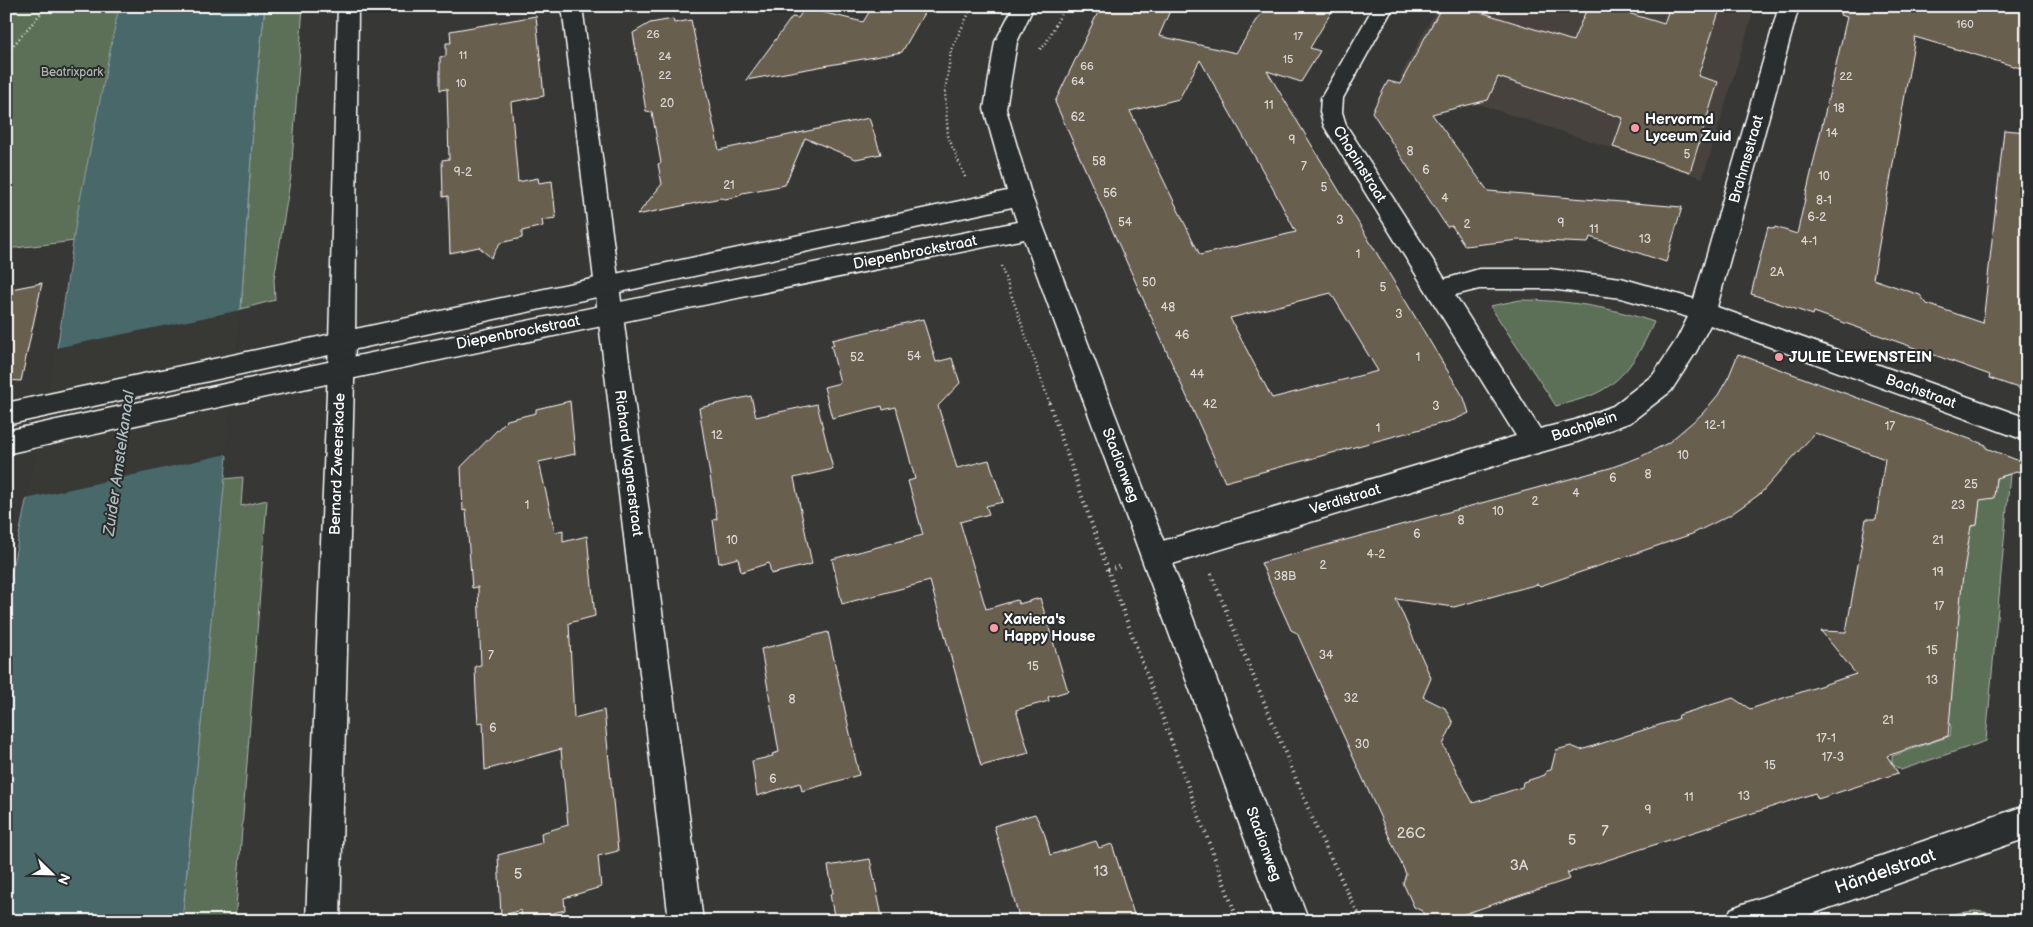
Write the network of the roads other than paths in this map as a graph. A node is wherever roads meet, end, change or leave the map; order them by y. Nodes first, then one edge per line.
1 (348, 6) edge
2 (572, 6) edge
3 (1024, 6) edge
4 (1384, 6) edge
5 (1790, 6) edge
6 (1020, 197) junction
7 (1032, 228) junction
8 (608, 286) junction
9 (1440, 290) junction
10 (1703, 312) junction
11 (611, 314) junction
12 (342, 342) junction
13 (341, 369) junction
14 (6, 414) edge
15 (2027, 430) edge
16 (1534, 442) junction
17 (6, 443) edge
18 (1156, 556) junction
19 (2027, 821) edge
20 (323, 921) edge
21 (686, 921) edge
22 (1292, 921) edge
23 (1743, 921) edge

1 - 12 street, Bernard Zweerskade
2 - 8 street, Richard Wagnerstraat
3 - 6 street, Stadionweg
4 - 9 street, Chopinstraat
5 - 10 street, Brahmsstraat
6 - 7 street, Stadionweg
6 - 8 street, Diepenbrockstraat
7 - 11 street, Diepenbrockstraat
7 - 18 street, Stadionweg
8 - 11 street, Richard Wagnerstraat
8 - 12 street, Diepenbrockstraat
9 - 10 street
9 - 16 street, Bachplein
10 - 15 street, Bachstraat
10 - 16 street, Bachplein
11 - 13 street, Diepenbrockstraat
11 - 21 street, Richard Wagnerstraat
12 - 13 street, Bernard Zweerskade
12 - 14 street, Diepenbrockstraat
13 - 17 street, Diepenbrockstraat
13 - 20 street, Bernard Zweerskade
16 - 18 street, Verdistraat
18 - 22 street, Stadionweg
19 - 23 street, Händelstraat

